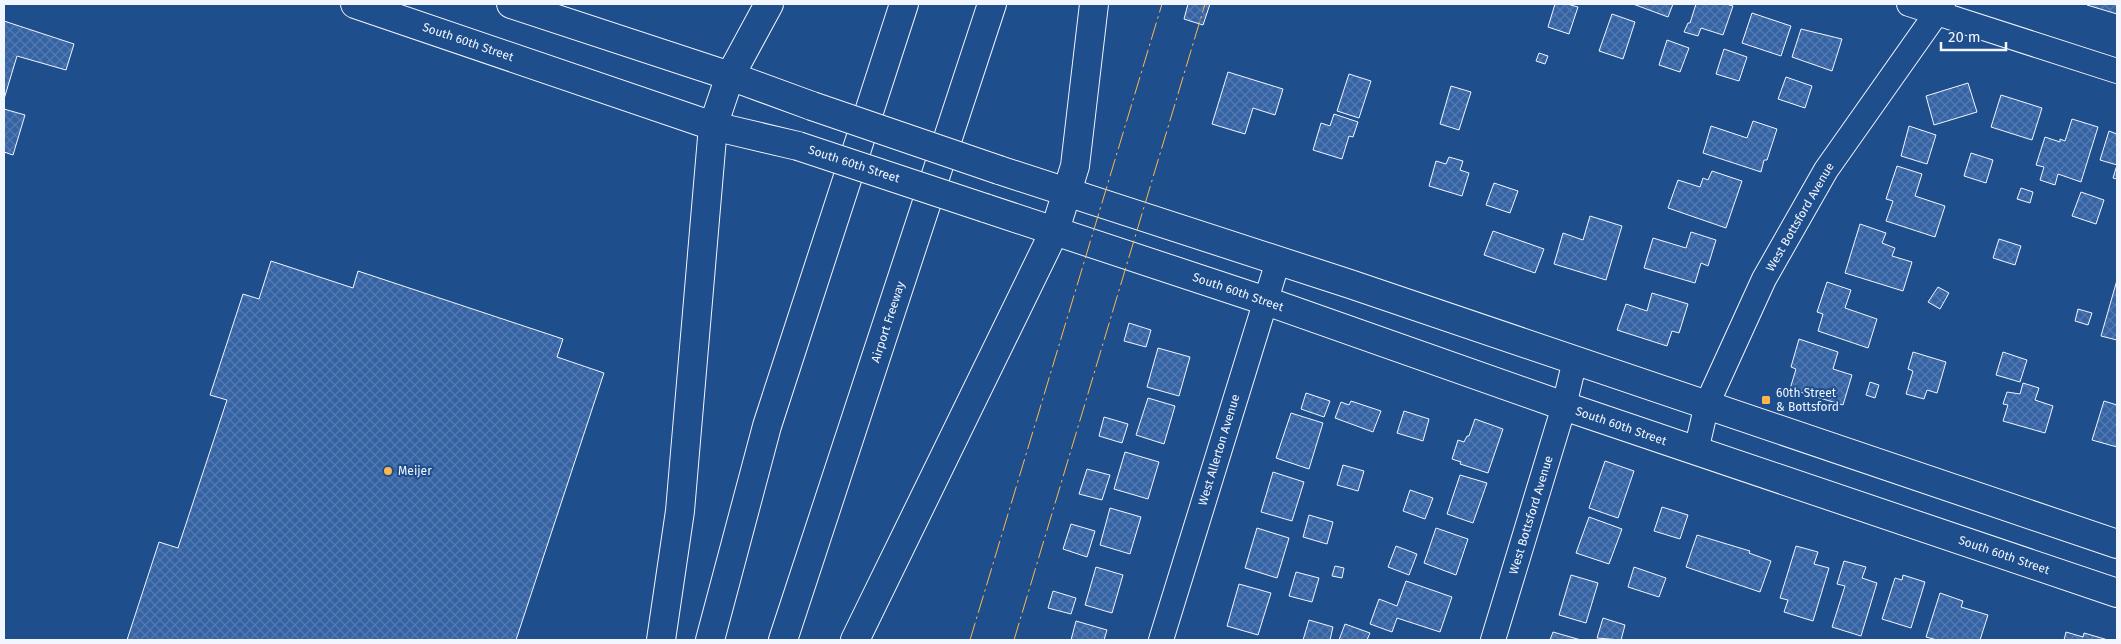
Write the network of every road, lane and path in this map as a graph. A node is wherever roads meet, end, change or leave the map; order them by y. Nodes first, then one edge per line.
1 (355, 4) edge
2 (511, 4) edge
3 (769, 4) edge
4 (904, 4) edge
5 (992, 4) edge
6 (1094, 4) edge
7 (1909, 4) edge
8 (1940, 8) edge
9 (2117, 71) edge
10 (730, 76) junction
11 (713, 126) junction
12 (1068, 191) junction
13 (1055, 230) junction
14 (1278, 261) junction
15 (1266, 301) junction
16 (1575, 360) junction
17 (1706, 404) junction
18 (1564, 406) junction
19 (1696, 451) junction
20 (2117, 544) edge
21 (2117, 593) edge
22 (661, 640) edge
23 (710, 640) edge
24 (783, 640) edge
25 (855, 640) edge
26 (1161, 640) edge
27 (1493, 640) edge

1 - 11 main road, South 60th Street
2 - 10 main road
3 - 10 main road
4 - 23 main road
5 - 24 main road, Airport Freeway
6 - 12 main road
7 - 8 street
8 - 9 street
8 - 17 street, West Bottsford Avenue
10 - 11 main road
10 - 12 main road, bridge
11 - 13 main road, South 60th Street, bridge
11 - 22 main road
12 - 13 main road
12 - 14 main road
13 - 15 main road, South 60th Street
13 - 25 main road
14 - 15 street, West Allerton Avenue
14 - 16 main road
15 - 18 main road, South 60th Street
15 - 26 street, West Allerton Avenue
16 - 17 main road
16 - 18 street, West Bottsford Avenue
17 - 19 street, West Bottsford Avenue
17 - 20 main road
18 - 19 main road, South 60th Street
18 - 27 street, West Bottsford Avenue
19 - 21 main road, South 60th Street

